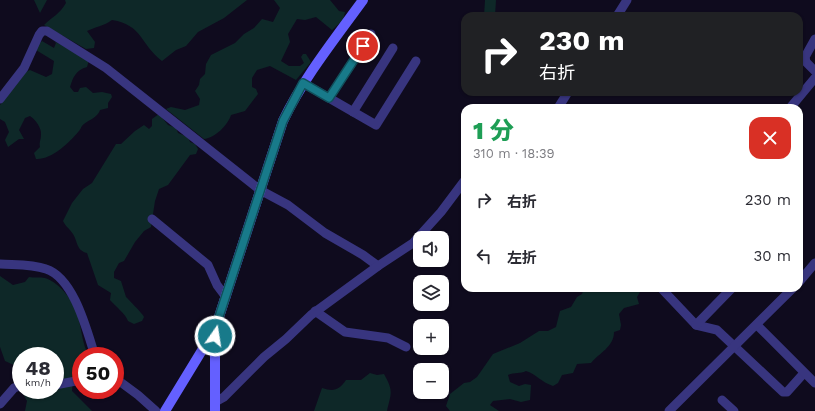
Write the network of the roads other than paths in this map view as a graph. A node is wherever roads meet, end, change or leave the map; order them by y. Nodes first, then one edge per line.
1 (363, 0) edge
2 (627, 0) edge
3 (619, 12) edge
4 (371, 34) dead end
5 (815, 39) edge
6 (393, 48) dead end
7 (416, 61) dead end
8 (815, 71) edge
9 (815, 78) edge
10 (303, 83) junction
11 (803, 92) edge
12 (800, 96) edge
13 (1, 97) edge
14 (329, 98) junction
15 (793, 104) edge
16 (353, 112) junction
17 (461, 185) edge
18 (260, 190) junction
19 (152, 219) dead end
20 (815, 263) edge
21 (0, 264) edge
22 (378, 266) junction
23 (803, 277) edge
24 (665, 292) edge
25 (728, 292) edge
26 (789, 292) edge
27 (226, 297) junction
28 (315, 312) junction
29 (696, 325) junction
30 (757, 325) junction
31 (215, 329) junction
32 (735, 346) junction
33 (92, 347) edge
34 (406, 347) dead end
35 (804, 373) junction
36 (815, 383) edge
37 (124, 385) edge
38 (12, 390) edge
39 (722, 400) dead end
40 (0, 404) edge
41 (215, 407) edge
42 (156, 411) edge
43 (165, 411) edge
44 (669, 411) edge
45 (734, 411) edge

1 - 10 street
2 - 3 street
4 - 14 street
5 - 8 street
6 - 16 street
7 - 16 street
9 - 11 street
10 - 14 street
10 - 18 street
12 - 15 street
13 - 18 street
14 - 16 street
17 - 22 street
18 - 22 street
18 - 27 street
19 - 27 street
20 - 23 street
21 - 33 street
22 - 28 street
24 - 29 street
25 - 29 street
26 - 30 street
27 - 31 street
28 - 34 street
28 - 41 street
29 - 32 street
30 - 32 street
30 - 35 street
31 - 41 street
31 - 43 street
32 - 35 street
32 - 44 street
35 - 36 street
37 - 42 street
38 - 40 street
39 - 45 street

